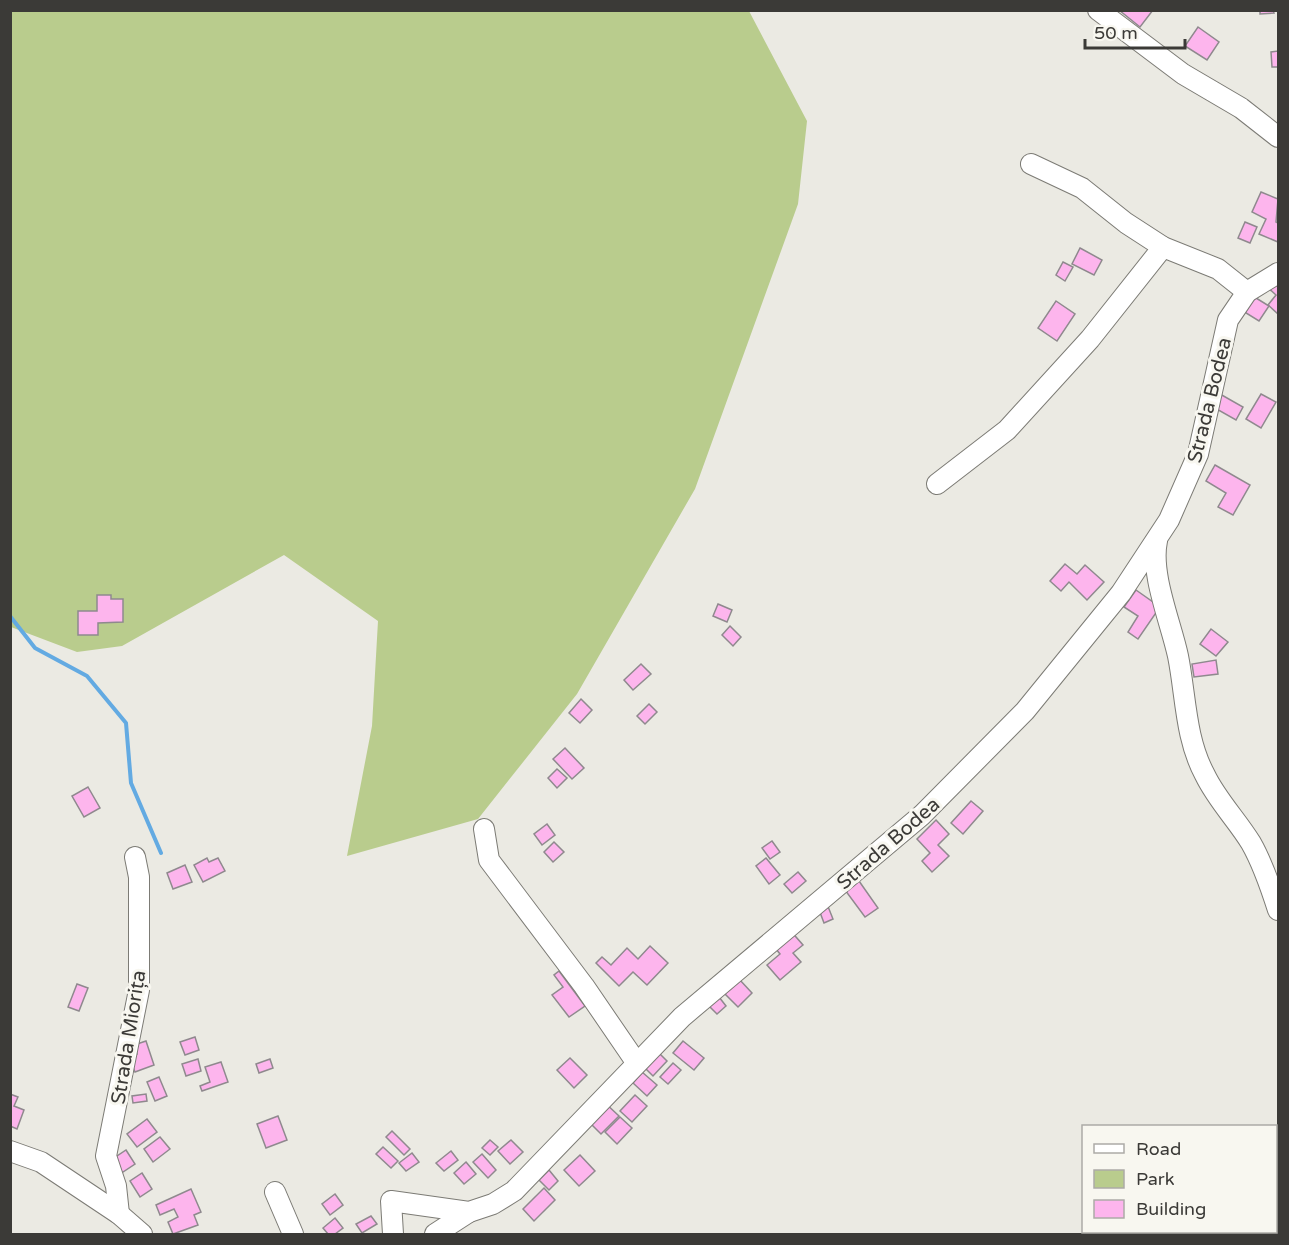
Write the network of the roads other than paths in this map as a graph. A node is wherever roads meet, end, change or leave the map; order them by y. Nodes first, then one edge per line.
1 (1098, 10) edge
2 (1278, 137) edge
3 (1031, 164) dead end
4 (1163, 247) junction
5 (1278, 273) edge
6 (1247, 292) junction
7 (937, 484) dead end
8 (1157, 541) junction
9 (484, 830) dead end
10 (135, 857) dead end
11 (1278, 910) edge
12 (636, 1062) junction
13 (12, 1155) edge
14 (275, 1192) dead end
15 (470, 1212) junction
16 (116, 1213) junction
17 (142, 1234) edge
18 (293, 1234) edge
19 (393, 1234) edge
20 (435, 1234) edge

1 - 2 street
3 - 4 street
4 - 6 street
4 - 7 street
5 - 6 street
6 - 8 street, Strada Bodea
8 - 11 street
8 - 12 street, Strada Bodea
9 - 12 street
10 - 16 street, Strada Miorița
12 - 15 street, Strada Bodea
13 - 16 street
14 - 18 street
15 - 19 street
15 - 20 street, Strada Bodea
16 - 17 street

